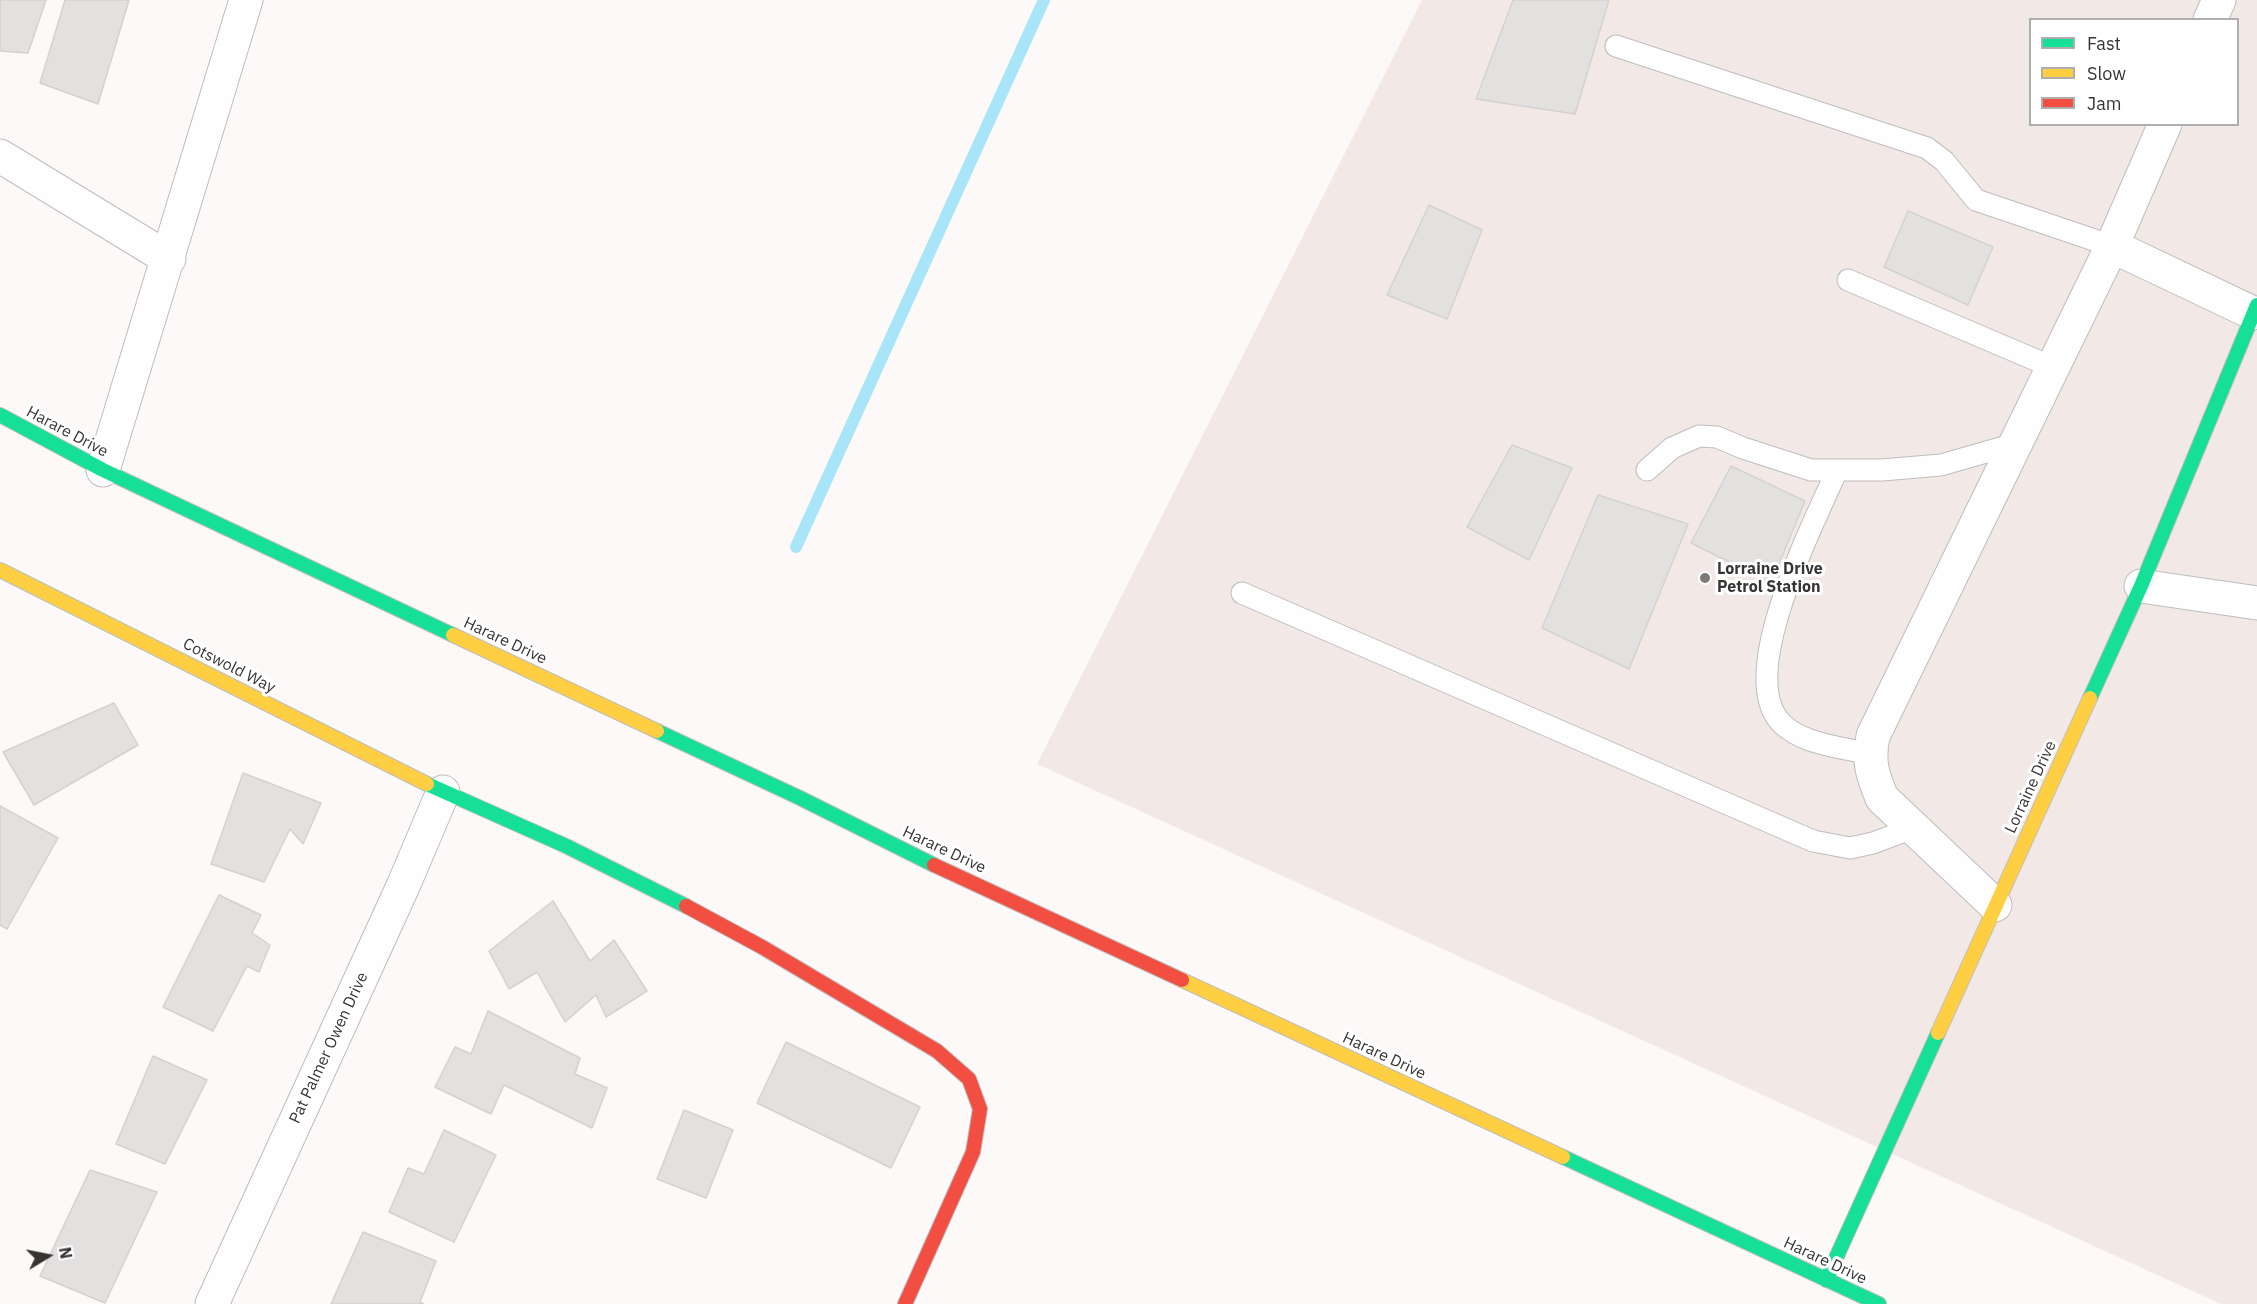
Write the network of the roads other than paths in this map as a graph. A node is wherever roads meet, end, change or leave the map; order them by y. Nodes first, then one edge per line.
1 (246, 0) edge
2 (2219, 0) edge
3 (2211, 18) edge
4 (1616, 46) dead end
5 (2163, 126) edge
6 (0, 156) edge
7 (2112, 246) junction
8 (169, 259) junction
9 (1848, 280) dead end
10 (2255, 309) edge
11 (2052, 367) junction
12 (0, 415) edge
13 (2014, 444) junction
14 (104, 470) junction
15 (1647, 470) dead end
16 (1837, 470) junction
17 (0, 570) edge
18 (2141, 586) junction
19 (1242, 593) dead end
20 (2257, 603) edge
21 (1870, 754) junction
22 (443, 792) junction
23 (1913, 828) junction
24 (1995, 905) junction
25 (1826, 1280) junction
26 (212, 1304) edge
27 (905, 1304) edge
28 (1879, 1304) edge

1 - 8 street
2 - 3 street
4 - 7 lane
5 - 7 street
6 - 8 street
7 - 10 street
7 - 11 street
8 - 14 street
9 - 11 lane
10 - 18 street, Lorraine Drive
11 - 13 street
12 - 14 street, Harare Drive
13 - 16 lane
13 - 21 street
14 - 25 street, Harare Drive
15 - 16 lane
16 - 21 lane
17 - 22 street, Cotswold Way
18 - 20 street
18 - 24 street, Lorraine Drive
19 - 23 lane
21 - 23 street
22 - 26 street, Pat Palmer Owen Drive
22 - 27 street, Cotswold Way
23 - 24 street
24 - 25 street, Lorraine Drive
25 - 28 street, Harare Drive

